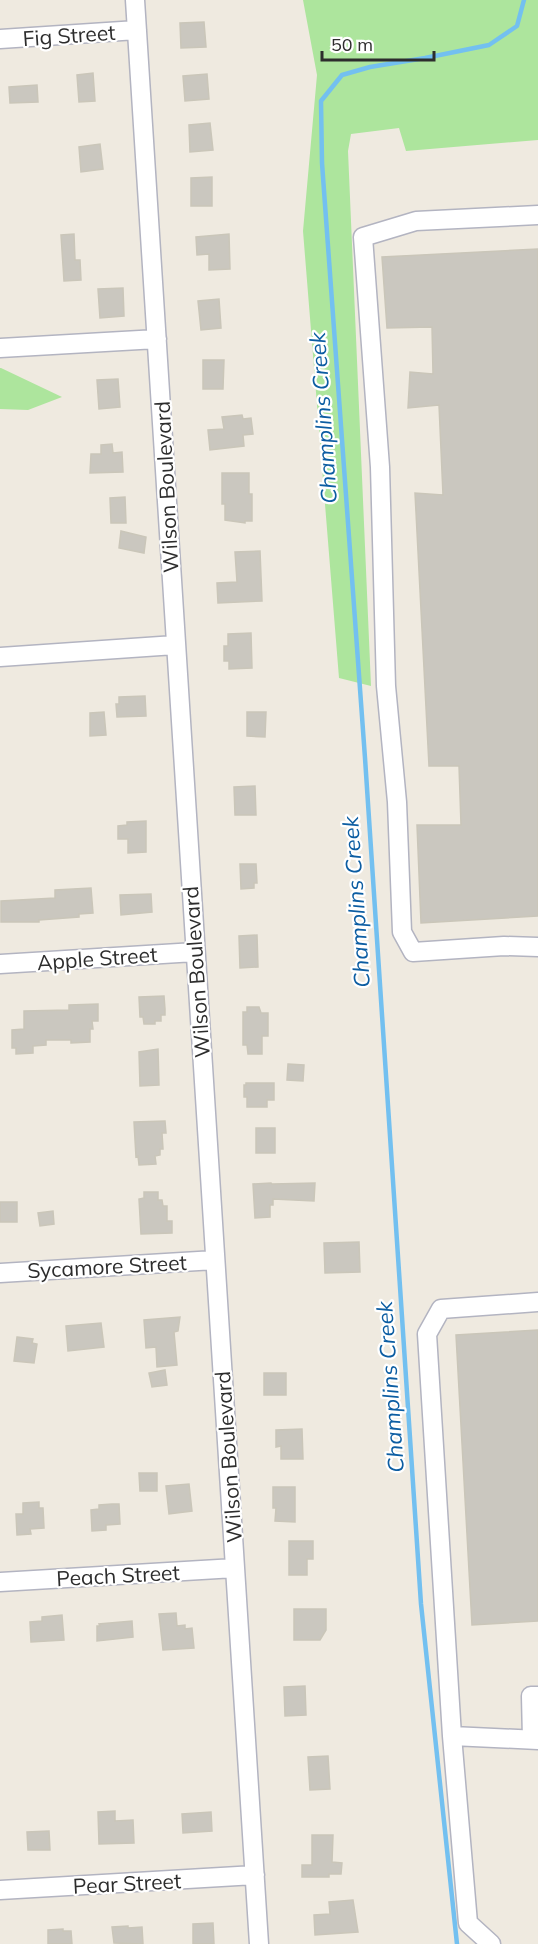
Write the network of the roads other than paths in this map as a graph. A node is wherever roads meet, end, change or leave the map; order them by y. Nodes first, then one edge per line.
1 (135, 0) edge
2 (137, 30) junction
3 (0, 39) edge
4 (538, 215) edge
5 (157, 339) junction
6 (0, 348) edge
7 (176, 645) junction
8 (0, 657) edge
9 (538, 946) edge
10 (195, 952) junction
11 (0, 964) edge
12 (215, 1260) junction
13 (0, 1273) edge
14 (538, 1302) edge
15 (235, 1568) junction
16 (0, 1582) edge
17 (536, 1691) edge
18 (452, 1736) junction
19 (535, 1740) edge
20 (255, 1875) junction
21 (0, 1890) edge
22 (259, 1944) edge
23 (491, 1944) edge

1 - 2 street, Wilson Boulevard
2 - 3 street, Fig Street
2 - 5 street, Wilson Boulevard
4 - 9 street
5 - 6 street
5 - 7 street, Wilson Boulevard
7 - 8 street
7 - 10 street, Wilson Boulevard
10 - 11 street, Apple Street
10 - 12 street, Wilson Boulevard
12 - 13 street, Sycamore Street
12 - 15 street, Wilson Boulevard
14 - 18 street
15 - 16 street, Peach Street
15 - 20 street, Wilson Boulevard
17 - 19 street
18 - 19 street
18 - 23 street
20 - 21 street, Pear Street
20 - 22 street, Wilson Boulevard

